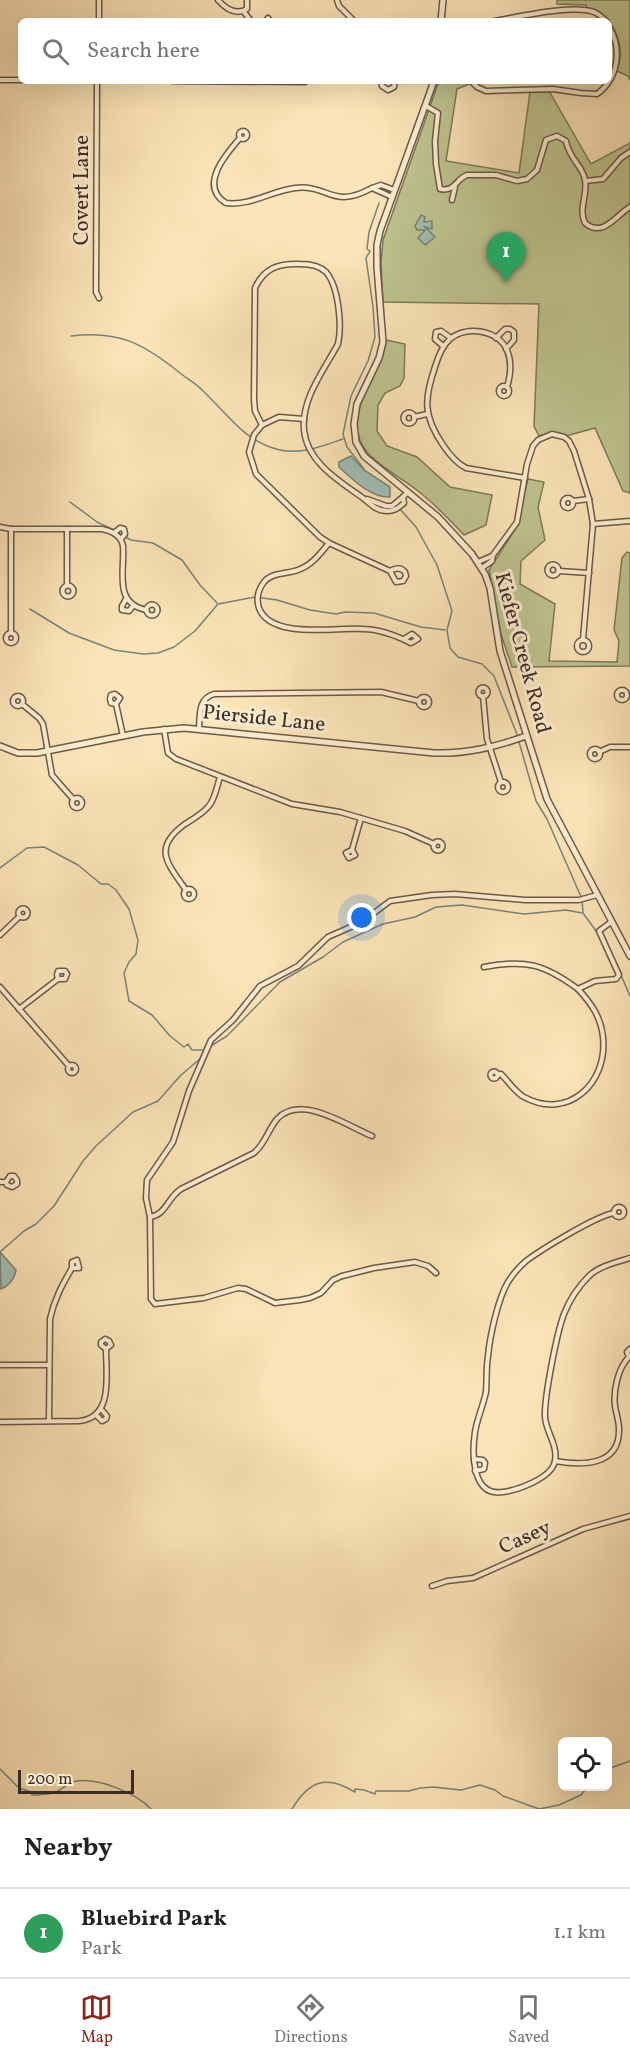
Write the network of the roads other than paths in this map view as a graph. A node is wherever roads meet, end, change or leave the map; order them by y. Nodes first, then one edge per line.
1 (99, 0) edge
2 (218, 0) edge
3 (247, 0) edge
4 (337, 0) edge
5 (443, 0) edge
6 (244, 11) junction
7 (99, 18) edge
8 (249, 18) edge
9 (351, 18) edge
10 (441, 18) edge
11 (514, 18) edge
12 (603, 18) edge
13 (612, 33) edge
14 (612, 75) edge
15 (0, 80) edge
16 (18, 80) edge
17 (98, 84) edge
18 (382, 84) edge
19 (394, 84) edge
20 (433, 84) edge
21 (474, 84) edge
22 (606, 84) edge
23 (426, 106) junction
24 (240, 138) dead end
25 (630, 152) edge
26 (586, 181) junction
27 (455, 187) junction
28 (372, 188) junction
29 (394, 190) junction
30 (392, 197) junction
31 (452, 201) dead end
32 (630, 207) edge
33 (99, 298) dead end
34 (451, 338) junction
35 (496, 338) junction
36 (443, 346) junction
37 (506, 349) junction
38 (507, 387) dead end
39 (427, 414) junction
40 (414, 417) dead end
41 (304, 419) junction
42 (262, 425) junction
43 (525, 478) junction
44 (408, 492) junction
45 (589, 499) junction
46 (573, 501) dead end
47 (630, 521) edge
48 (593, 524) junction
49 (0, 527) edge
50 (11, 529) junction
51 (68, 529) junction
52 (114, 533) junction
53 (121, 539) junction
54 (329, 543) junction
55 (480, 565) junction
56 (390, 571) dead end
57 (559, 571) dead end
58 (589, 573) junction
59 (67, 585) dead end
60 (126, 599) junction
61 (133, 606) junction
62 (146, 610) dead end
63 (11, 633) dead end
64 (404, 639) dead end
65 (583, 639) dead end
66 (483, 696) dead end
67 (419, 702) dead end
68 (22, 704) dead end
69 (116, 704) dead end
70 (164, 729) junction
71 (199, 729) junction
72 (123, 736) junction
73 (526, 736) junction
74 (0, 746) edge
75 (630, 747) edge
76 (489, 748) junction
77 (48, 752) junction
78 (599, 752) dead end
79 (220, 777) junction
80 (501, 782) dead end
81 (74, 799) dead end
82 (361, 818) junction
83 (434, 844) dead end
84 (352, 850) dead end
85 (186, 890) dead end
86 (597, 895) junction
87 (20, 916) dead end
88 (611, 922) junction
89 (0, 935) edge
90 (630, 956) edge
91 (484, 967) dead end
92 (58, 979) dead end
93 (0, 987) edge
94 (578, 989) junction
95 (19, 1009) junction
96 (69, 1066) dead end
97 (498, 1075) dead end
98 (372, 1136) dead end
99 (0, 1182) edge
100 (6, 1182) dead end
101 (614, 1213) dead end
102 (150, 1217) junction
103 (630, 1258) edge
104 (72, 1268) dead end
105 (436, 1273) dead end
106 (106, 1349) dead end
107 (630, 1349) edge
108 (629, 1357) edge
109 (0, 1365) edge
110 (49, 1365) junction
111 (102, 1409) junction
112 (96, 1415) junction
113 (49, 1421) junction
114 (0, 1422) edge
115 (474, 1459) junction
116 (555, 1461) junction
117 (475, 1471) junction
118 (630, 1516) edge
119 (432, 1586) dead end

1 - 7 street
2 - 6 street
3 - 6 street
4 - 9 street
5 - 10 street
6 - 8 street
11 - 12 street
13 - 14 street
15 - 16 street
17 - 33 street, Covert Lane
18 - 19 street
20 - 23 street, Kiefer Creek Road
21 - 22 street
23 - 27 street
23 - 29 street, Kiefer Creek Road
24 - 28 street
25 - 26 street
26 - 27 street
26 - 32 street
27 - 31 street
28 - 29 street
28 - 30 street
29 - 30 street, Kiefer Creek Road
30 - 44 street, Kiefer Creek Road
34 - 35 street
34 - 36 street
34 - 36 street
35 - 37 street
35 - 37 street
36 - 39 street
37 - 38 street
39 - 40 street
39 - 43 street
41 - 42 street
41 - 42 street
41 - 44 street
42 - 54 street
43 - 45 street
43 - 55 street
44 - 55 street, Kiefer Creek Road
45 - 46 street
45 - 48 street
47 - 48 street
48 - 58 street
49 - 50 street
50 - 51 street
50 - 63 street
51 - 52 street
51 - 59 street
52 - 53 street
52 - 53 street
53 - 60 street
54 - 56 street
54 - 64 street
55 - 73 street, Kiefer Creek Road
57 - 58 street
58 - 65 street
60 - 61 street
60 - 61 street
61 - 62 street
66 - 76 street
67 - 71 street
68 - 77 street
69 - 72 street
70 - 71 street, Pierside Lane
70 - 72 street, Pierside Lane
70 - 79 street
71 - 76 street, Pierside Lane
72 - 77 street, Pierside Lane
73 - 76 street, Pierside Lane
73 - 86 street, Kiefer Creek Road
74 - 77 street, Pierside Lane
75 - 78 street
76 - 80 street
77 - 81 street
79 - 82 street
79 - 85 street
82 - 83 street
82 - 84 street
86 - 88 street, Kiefer Creek Road
86 - 102 street
87 - 89 street
88 - 90 street, Kiefer Creek Road
88 - 94 street
91 - 94 street
92 - 95 street
93 - 95 street
94 - 97 street
95 - 96 street
98 - 102 street
99 - 100 street
101 - 115 street
102 - 105 street
103 - 116 street
104 - 110 street
106 - 111 street
107 - 108 street
108 - 116 street
109 - 110 street
110 - 113 street
111 - 112 street
111 - 112 street
112 - 113 street
113 - 114 street
115 - 117 street
115 - 117 street
116 - 117 street
118 - 119 street, Casey

